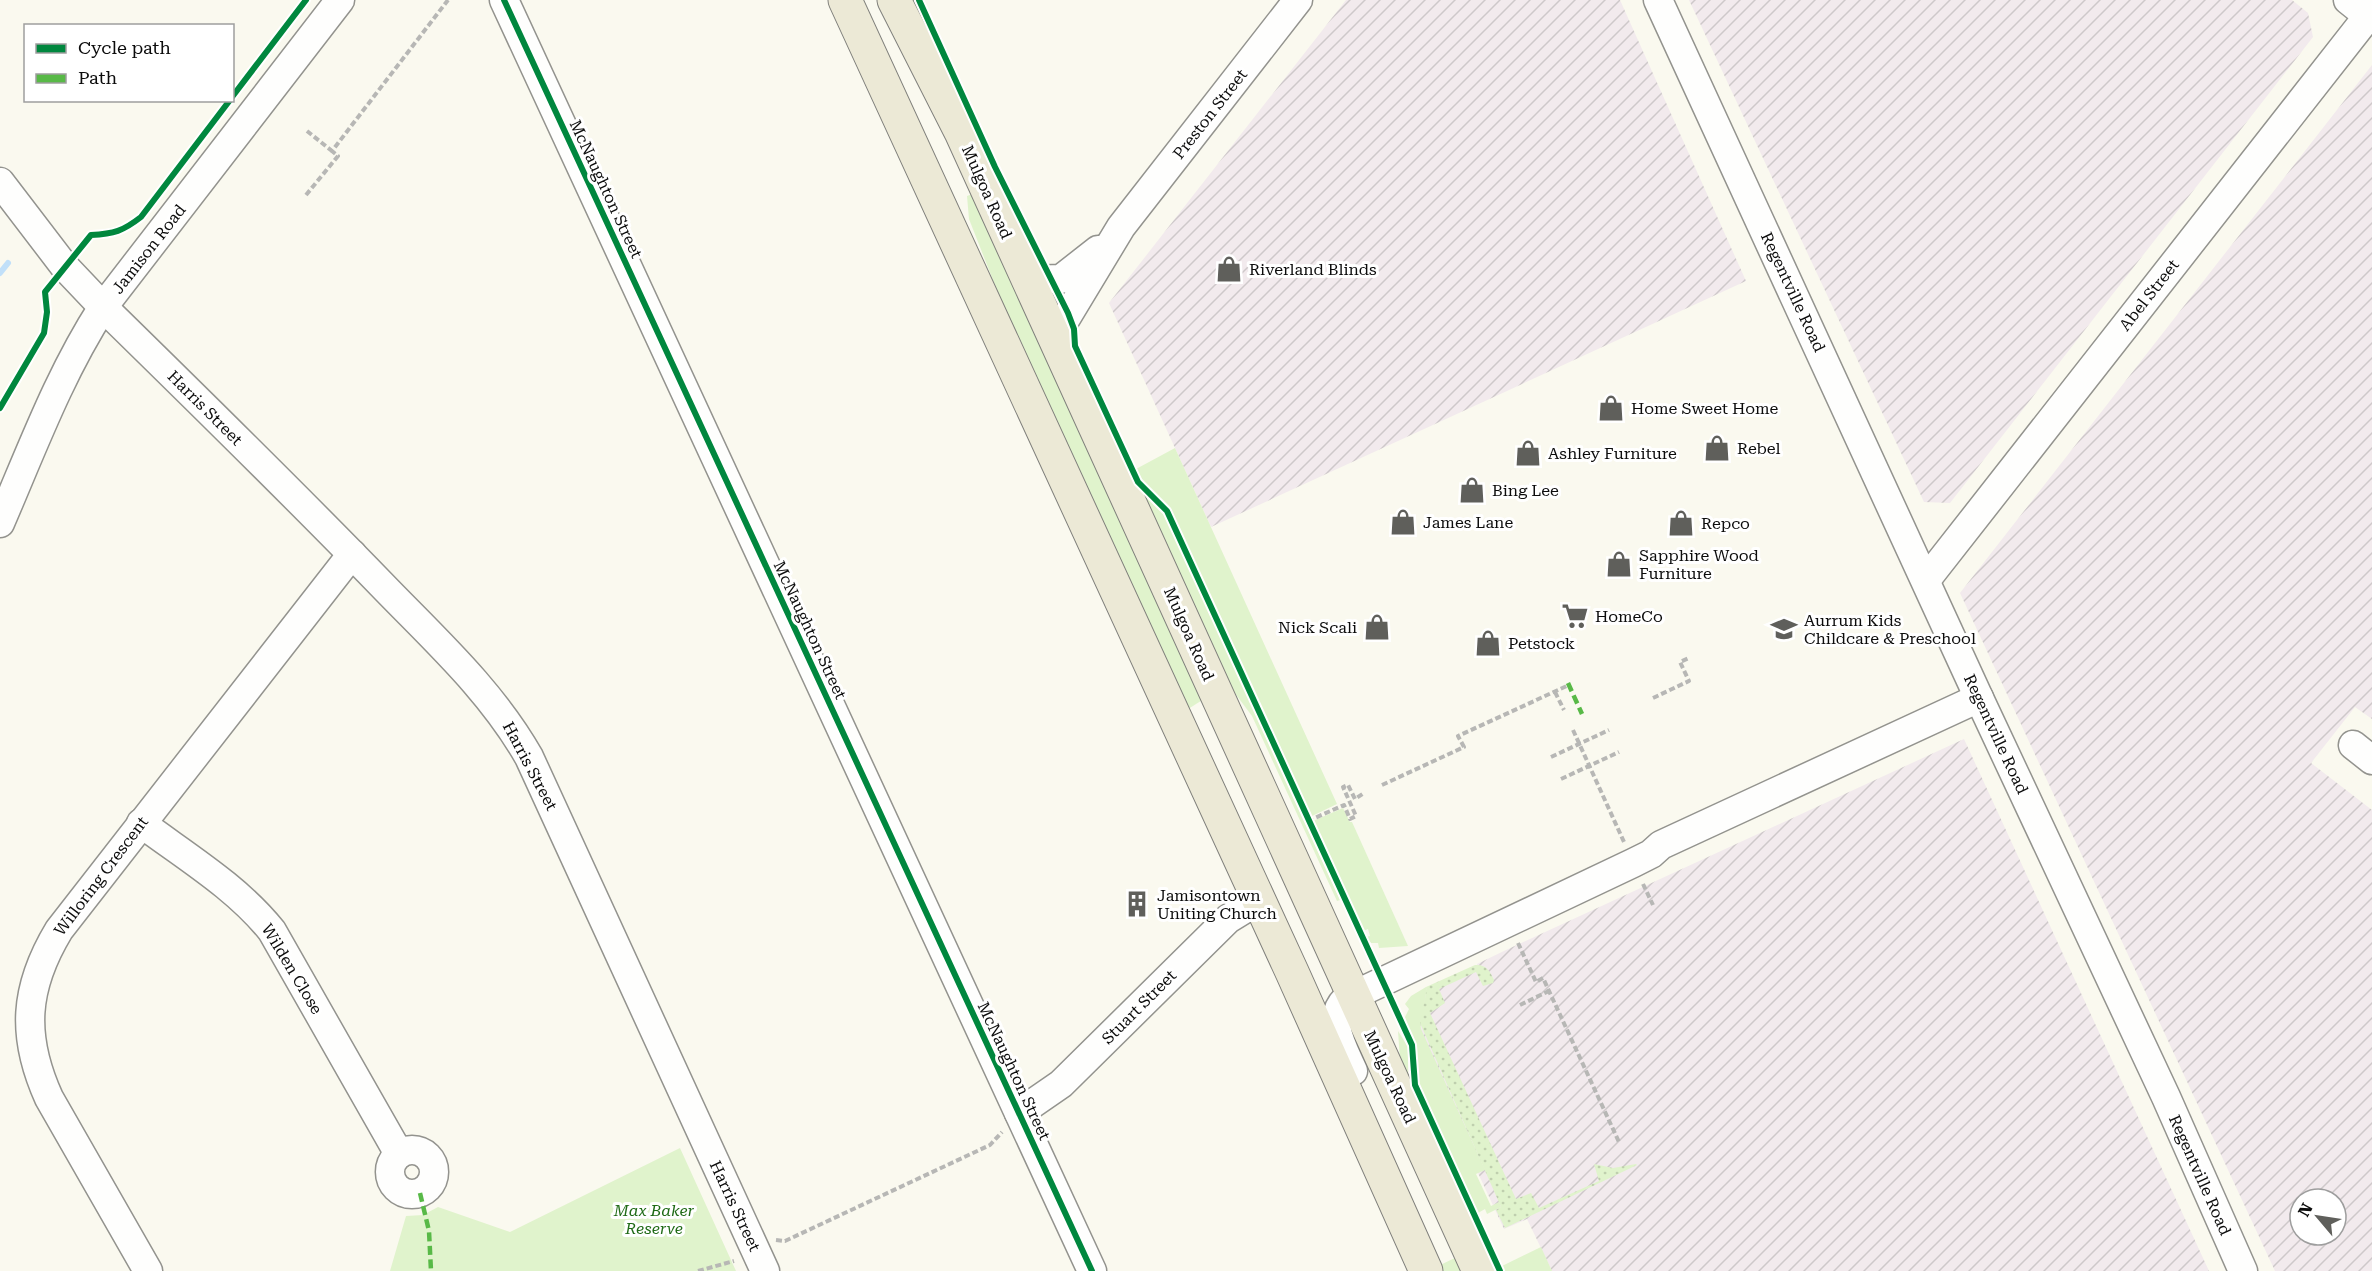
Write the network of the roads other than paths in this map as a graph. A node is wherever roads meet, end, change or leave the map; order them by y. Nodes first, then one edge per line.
1 (340, 0) edge
2 (504, 0) edge
3 (845, 0) edge
4 (894, 0) edge
5 (1298, 0) edge
6 (1658, 0) edge
7 (2363, 9) edge
8 (0, 182) edge
9 (1121, 227) junction
10 (1027, 280) junction
11 (103, 307) junction
12 (1054, 338) junction
13 (0, 523) edge
14 (352, 554) junction
15 (1926, 580) junction
16 (1979, 698) junction
17 (141, 823) junction
18 (1259, 900) junction
19 (1353, 995) junction
20 (1019, 1113) junction
21 (399, 1154) dead end
22 (754, 1264) edge
23 (1424, 1266) edge
24 (148, 1271) edge
25 (1092, 1271) edge
26 (1479, 1271) edge
27 (2243, 1271) edge

1 - 11 street, Jamison Road
2 - 20 street, McNaughton Street
3 - 18 main road
4 - 10 main road, Mulgoa Road
5 - 9 street, Preston Street
6 - 15 street, Regentville Road
7 - 15 street, Abel Street
8 - 11 street, Harris Street
9 - 10 street, Preston Street
9 - 12 street, Preston Street
10 - 12 main road, Mulgoa Road
11 - 13 street, Jamison Road
11 - 14 street, Harris Street
12 - 19 main road, Mulgoa Road
14 - 17 street, Willoring Crescent
14 - 22 street, Harris Street
15 - 16 street, Regentville Road
16 - 19 street
16 - 27 street, Regentville Road
17 - 21 street, Wilden Close
17 - 24 street, Willoring Crescent
18 - 20 street, Stuart Street
18 - 23 main road
19 - 23 street
19 - 26 main road, Mulgoa Road
20 - 25 street, McNaughton Street

